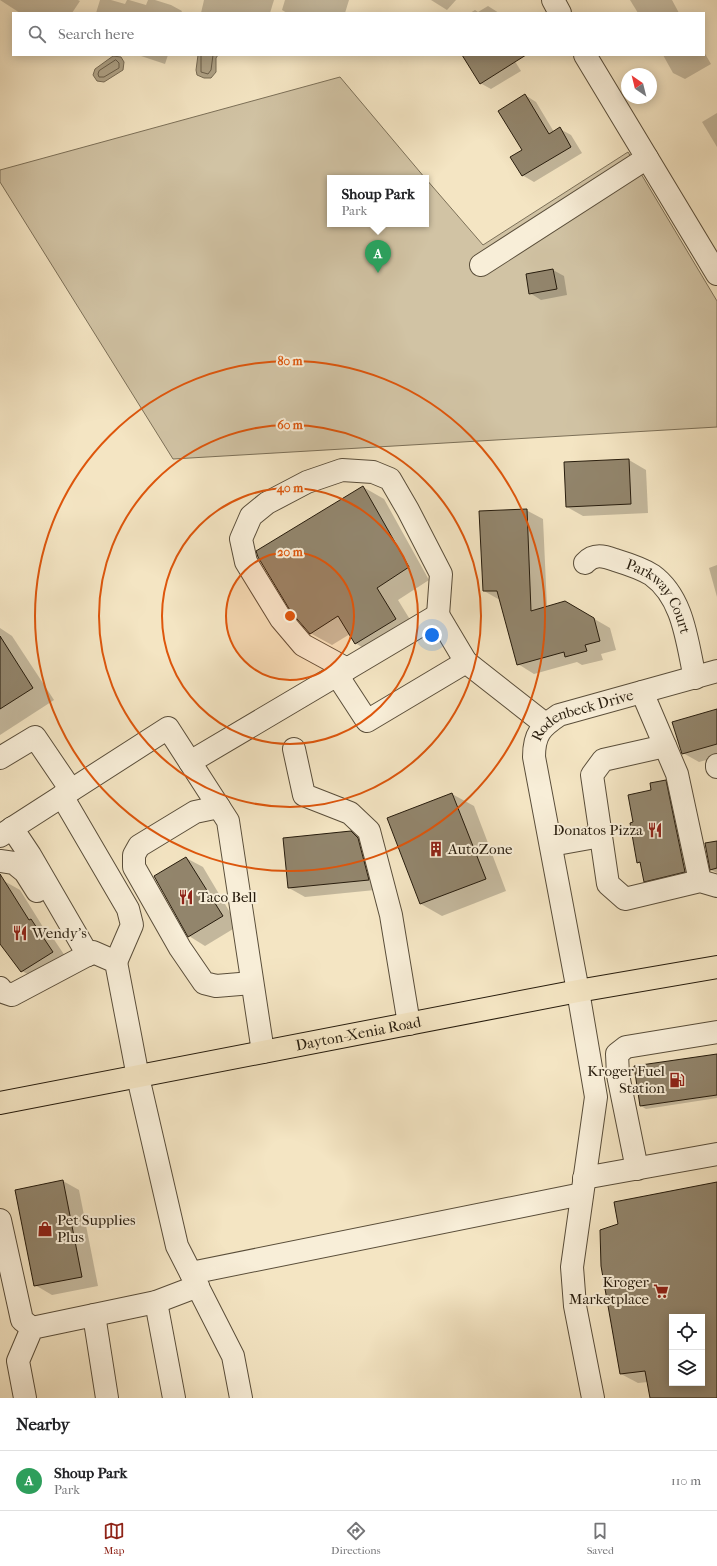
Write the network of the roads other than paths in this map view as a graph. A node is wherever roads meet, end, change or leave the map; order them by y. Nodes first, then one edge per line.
1 (552, 0) edge
2 (559, 12) edge
3 (586, 56) edge
4 (647, 158) junction
5 (481, 265) dead end
6 (717, 274) edge
7 (585, 563) dead end
8 (438, 615) junction
9 (466, 662) junction
10 (717, 671) edge
11 (342, 672) junction
12 (695, 678) junction
13 (642, 692) junction
14 (545, 724) junction
15 (665, 746) junction
16 (294, 749) dead end
17 (0, 758) edge
18 (190, 762) junction
19 (67, 793) junction
20 (219, 807) junction
21 (6, 832) edge
22 (601, 836) junction
23 (551, 845) junction
24 (0, 861) edge
25 (709, 884) edge
26 (61, 909) junction
27 (90, 953) junction
28 (116, 962) junction
29 (717, 967) edge
30 (252, 983) junction
31 (6, 991) edge
32 (578, 991) junction
33 (409, 1024) junction
34 (717, 1032) edge
35 (263, 1052) junction
36 (138, 1077) junction
37 (0, 1103) edge
38 (717, 1154) edge
39 (637, 1168) junction
40 (583, 1186) junction
41 (0, 1220) edge
42 (195, 1280) junction
43 (156, 1302) junction
44 (94, 1314) junction
45 (32, 1328) junction
46 (25, 1398) edge
47 (107, 1398) edge
48 (174, 1398) edge
49 (241, 1398) edge
50 (592, 1398) edge

1 - 2 street
3 - 4 street
4 - 5 street
4 - 6 street
7 - 12 street, Parkway Court
8 - 9 street
8 - 11 street
8 - 11 street
9 - 11 street
9 - 14 street
10 - 12 street, Rodenbeck Drive
11 - 18 street
12 - 13 street, Rodenbeck Drive
13 - 14 street, Rodenbeck Drive
13 - 15 street
14 - 23 street, Rodenbeck Drive
15 - 22 street
15 - 25 street
16 - 33 street
17 - 19 street
18 - 19 street
18 - 20 street
19 - 21 street
19 - 28 street
20 - 30 street
20 - 30 street
21 - 26 street
22 - 23 street
22 - 25 street
23 - 32 street, Rodenbeck Drive
24 - 26 street
26 - 27 street
27 - 28 street
27 - 31 street
28 - 36 street
29 - 32 main road, Dayton-Xenia Road
30 - 35 street
32 - 33 main road, Dayton-Xenia Road
32 - 40 street, Rodenbeck Drive
33 - 35 main road, Dayton-Xenia Road
34 - 39 street
35 - 36 main road, Dayton-Xenia Road
36 - 37 main road, Dayton-Xenia Road
36 - 42 street
38 - 39 street
39 - 40 street
40 - 42 street
40 - 50 street, Rodenbeck Drive
41 - 45 street
42 - 43 street
42 - 49 street
43 - 44 street
43 - 48 street
44 - 45 street
44 - 47 street
45 - 46 street

